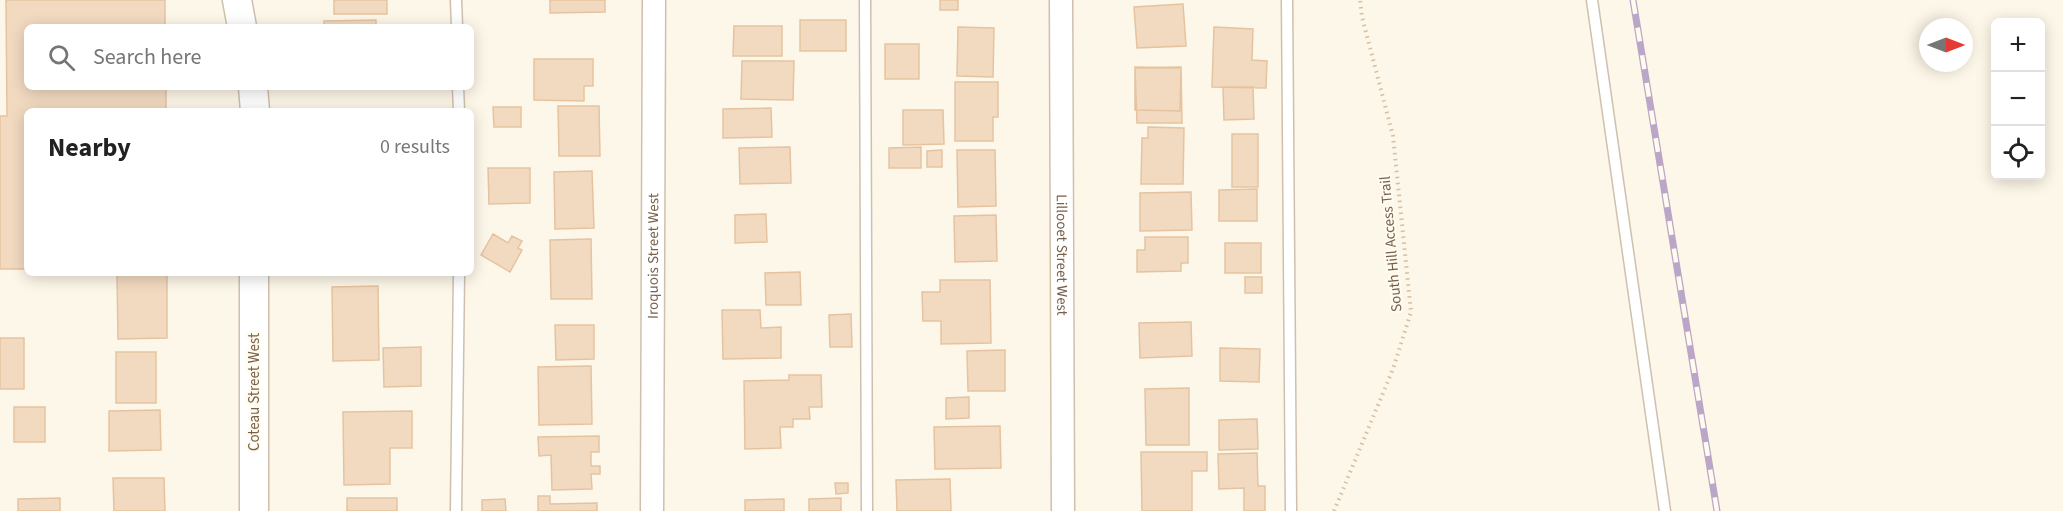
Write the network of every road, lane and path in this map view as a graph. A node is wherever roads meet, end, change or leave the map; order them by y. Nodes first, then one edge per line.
1 (237, 0) edge
2 (257, 0) edge
3 (456, 0) edge
4 (654, 0) edge
5 (866, 0) edge
6 (1061, 0) edge
7 (1287, 0) edge
8 (1360, 0) edge
9 (1592, 0) edge
10 (241, 24) edge
11 (256, 24) edge
12 (457, 24) edge
13 (458, 90) edge
14 (459, 108) edge
15 (254, 276) edge
16 (459, 276) edge
17 (254, 511) edge
18 (456, 511) edge
19 (652, 511) edge
20 (867, 511) edge
21 (1063, 511) edge
22 (1291, 511) edge
23 (1334, 511) edge
24 (1665, 511) edge

1 - 10 street
2 - 11 street
3 - 12 lane
4 - 19 street, Iroquois Street West
5 - 20 lane
6 - 21 street, Lillooet Street West
7 - 22 lane
8 - 23 path, South Hill Access Trail
9 - 24 lane
13 - 14 lane
15 - 17 street, Coteau Street West
16 - 18 lane

